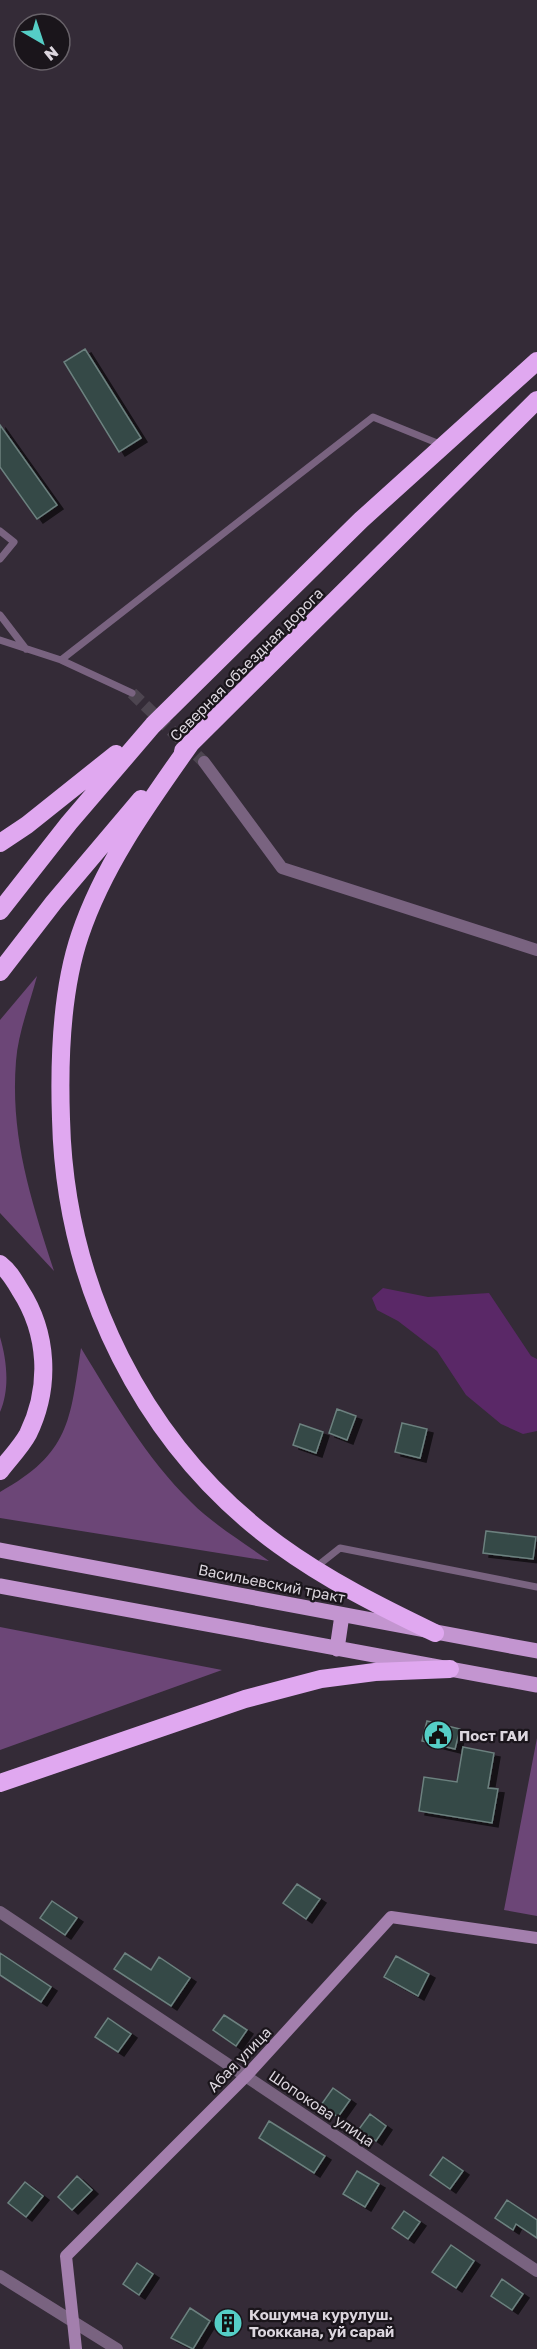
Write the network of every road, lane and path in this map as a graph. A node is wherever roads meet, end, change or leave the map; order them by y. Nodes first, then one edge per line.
1 (537, 361) edge
2 (537, 400) edge
3 (444, 445) junction
4 (0, 531) edge
5 (0, 559) edge
6 (0, 615) edge
7 (0, 640) edge
8 (26, 649) junction
9 (61, 660) junction
10 (132, 693) tunnel mouth
11 (153, 725) junction
12 (191, 743) junction
13 (204, 762) tunnel mouth
14 (0, 843) edge
15 (0, 911) edge
16 (537, 950) edge
17 (0, 972) edge
18 (0, 1264) edge
19 (0, 1471) edge
20 (0, 1550) edge
21 (315, 1568) junction
22 (0, 1586) edge
23 (537, 1587) edge
24 (342, 1615) junction
25 (435, 1633) junction
26 (337, 1650) junction
27 (537, 1651) edge
28 (450, 1669) junction
29 (537, 1685) edge
30 (0, 1783) edge
31 (0, 1912) edge
32 (537, 1938) edge
33 (247, 2075) junction
34 (537, 2271) edge
35 (0, 2276) edge
36 (73, 2320) junction
37 (76, 2349) edge
38 (117, 2349) edge

1 - 3 highway, Северная объездная дорога
2 - 12 highway, Северная объездная дорога
3 - 9 lane
3 - 11 highway, Северная объездная дорога
4 - 5 lane
6 - 8 lane
7 - 8 lane
8 - 9 lane
9 - 10 lane
11 - 14 highway
11 - 15 highway, Северная объездная дорога
12 - 17 highway, Северная объездная дорога
12 - 21 highway
13 - 16 street
18 - 19 highway
20 - 24 main road, Васильевский тракт
21 - 23 lane
21 - 25 highway
22 - 26 main road
24 - 25 main road, Васильевский тракт
24 - 26 main road
25 - 27 main road, Васильевский тракт
26 - 28 main road
28 - 29 main road
28 - 30 highway
31 - 33 street, Шопокова улица
32 - 33 street, Абая улица
33 - 34 street, Шопокова улица
33 - 36 street, Абая улица
35 - 36 street
36 - 37 street, Абая улица
36 - 38 street

